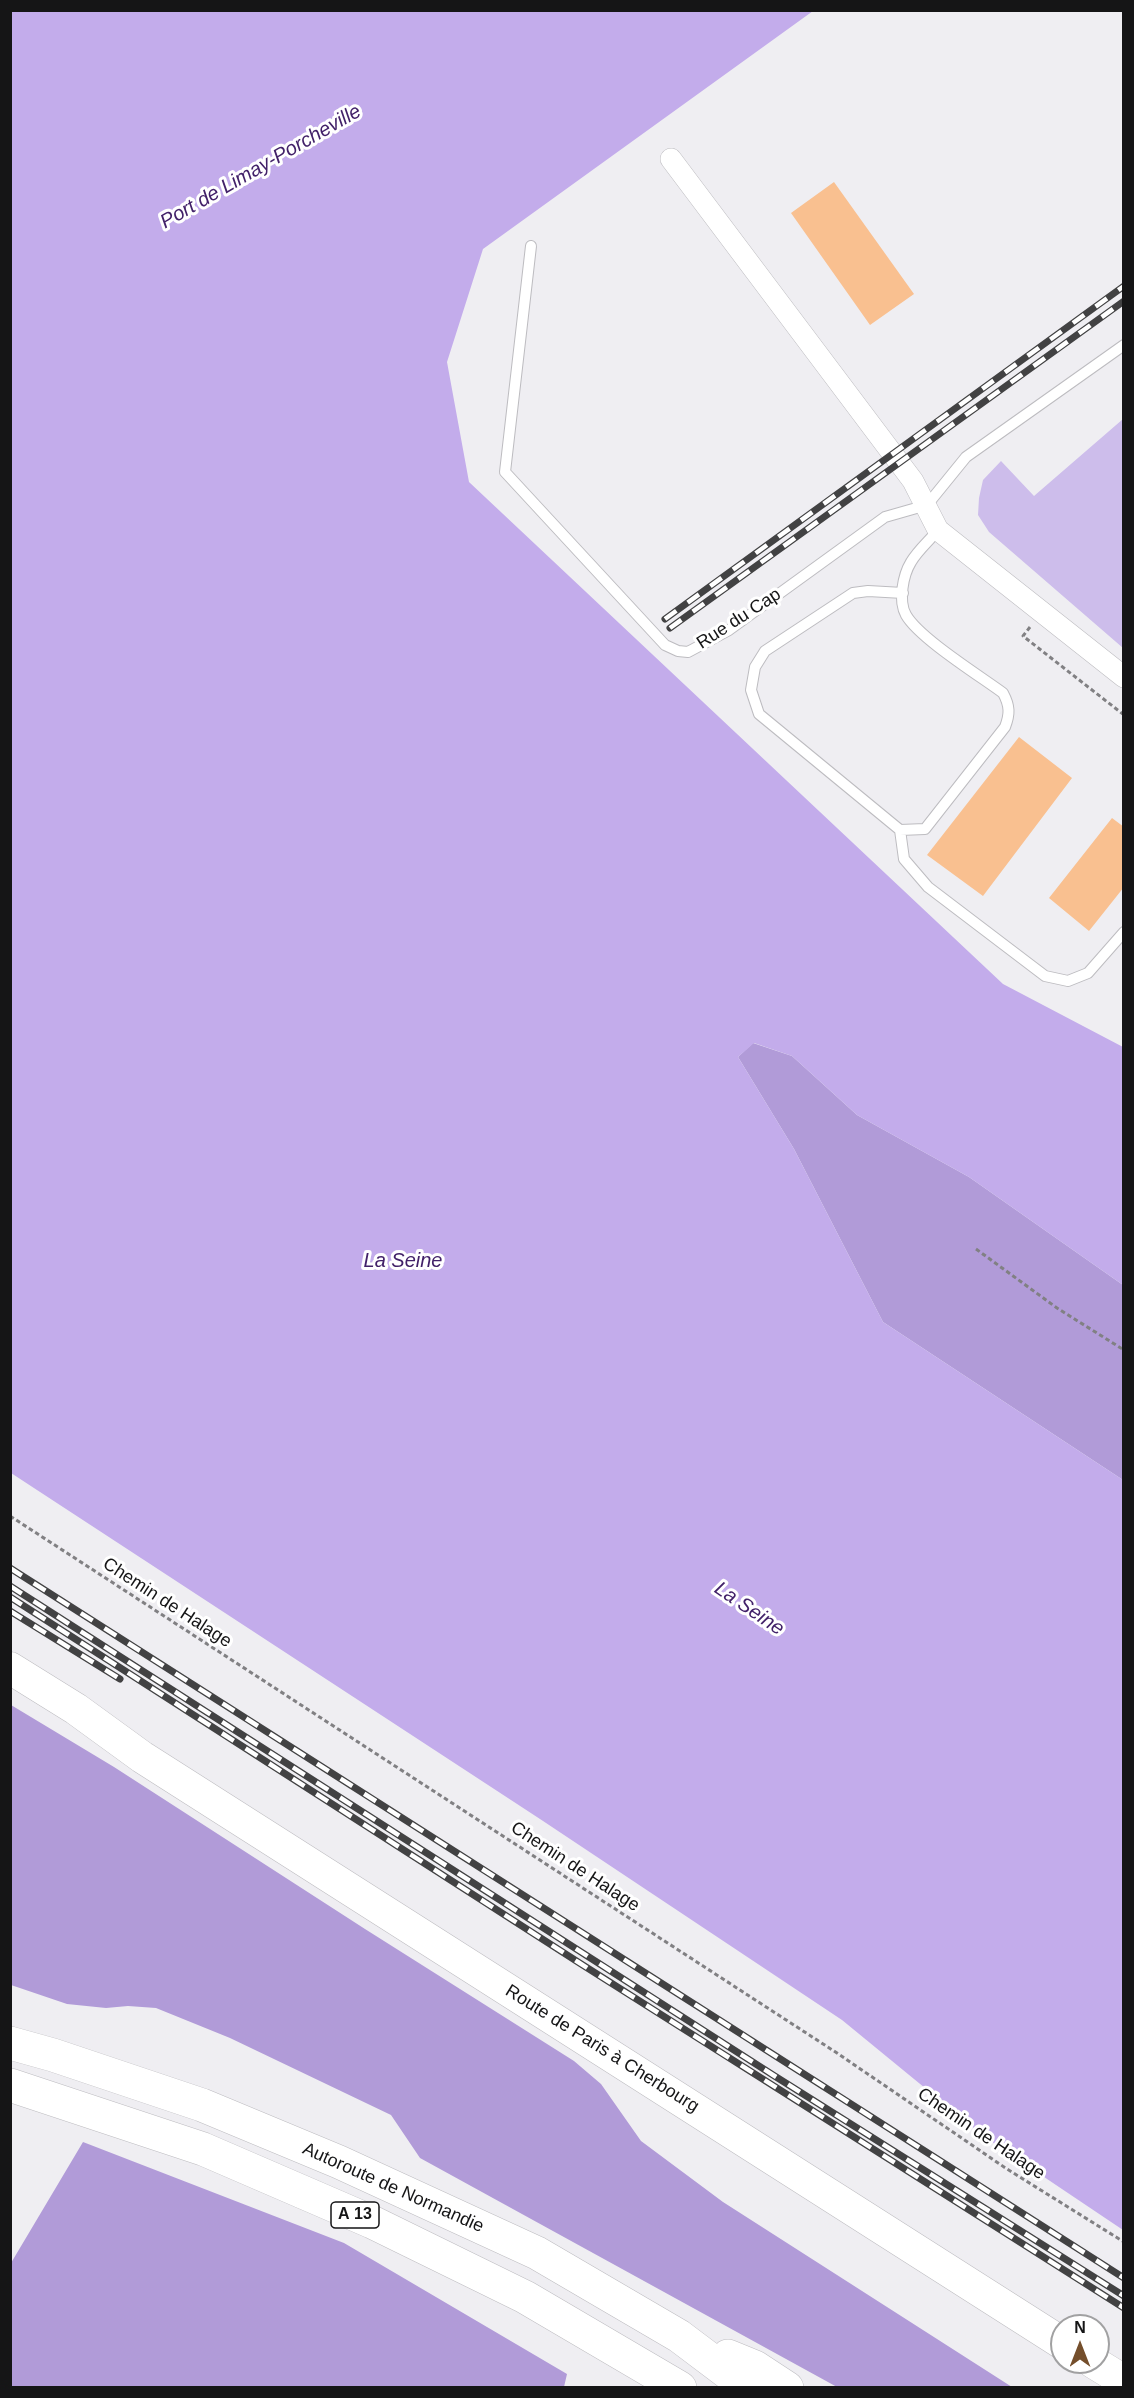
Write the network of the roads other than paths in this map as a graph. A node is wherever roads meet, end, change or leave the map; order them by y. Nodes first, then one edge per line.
1 (671, 159) dead end
2 (531, 246) dead end
3 (1124, 345) edge
4 (927, 505) junction
5 (938, 530) junction
6 (903, 593) junction
7 (1124, 676) edge
8 (900, 830) junction
9 (1124, 932) edge
10 (10, 1668) edge
11 (10, 1686) edge
12 (142, 1757) junction
13 (10, 2043) edge
14 (10, 2085) edge
15 (1050, 2335) edge
16 (679, 2336) junction
17 (1110, 2372) edge
18 (1124, 2381) edge
19 (680, 2388) edge
20 (748, 2388) edge
21 (787, 2388) edge

1 - 4 street
2 - 4 lane, Rue du Cap
3 - 4 lane
4 - 5 street
5 - 6 lane
5 - 7 street
6 - 8 lane
6 - 8 lane
8 - 9 lane
10 - 12 main road, Route de Paris à Cherbourg
11 - 12 main road, Route de Paris à Cherbourg
12 - 15 main road, Route de Paris à Cherbourg
13 - 16 highway, Autoroute de Normandie / A 13
14 - 19 highway, A 13
16 - 20 highway, Autoroute de Normandie / A 13
16 - 21 highway
17 - 18 main road

